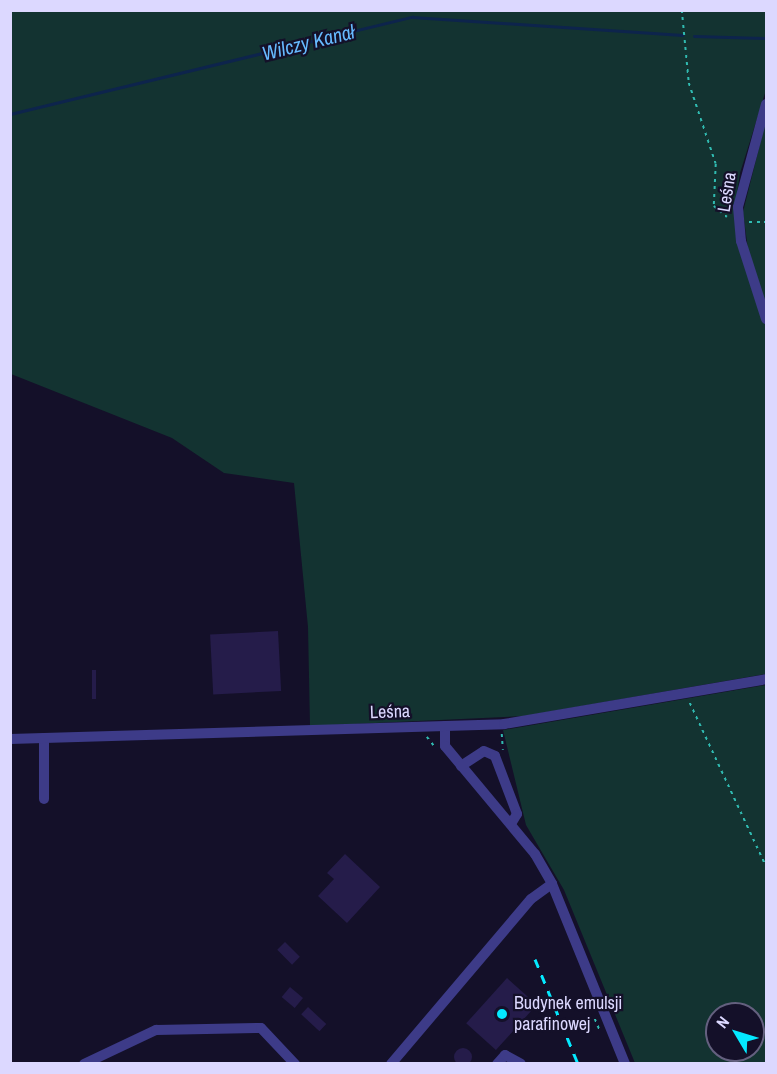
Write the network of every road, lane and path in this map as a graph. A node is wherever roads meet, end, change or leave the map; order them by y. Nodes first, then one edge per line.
1 (682, 10) edge
2 (766, 104) edge
3 (738, 222) junction
4 (766, 222) edge
5 (766, 319) edge
6 (766, 679) edge
7 (687, 693) junction
8 (445, 726) junction
9 (44, 738) junction
10 (10, 739) edge
11 (461, 766) junction
12 (44, 799) dead end
13 (511, 824) junction
14 (766, 866) edge
15 (552, 884) junction
16 (84, 1064) edge
17 (295, 1064) edge
18 (391, 1064) edge
19 (497, 1064) edge
20 (520, 1064) edge
21 (625, 1064) edge

1 - 3 path
2 - 3 street, Leśna
3 - 4 path
3 - 5 street, Leśna
6 - 7 street, Leśna
7 - 8 street, Leśna
7 - 14 path
8 - 9 street, Leśna
8 - 11 street
9 - 10 street, Leśna
9 - 12 street
11 - 13 street
11 - 13 street
13 - 15 street
15 - 18 street
15 - 21 street
16 - 17 street
19 - 20 street

